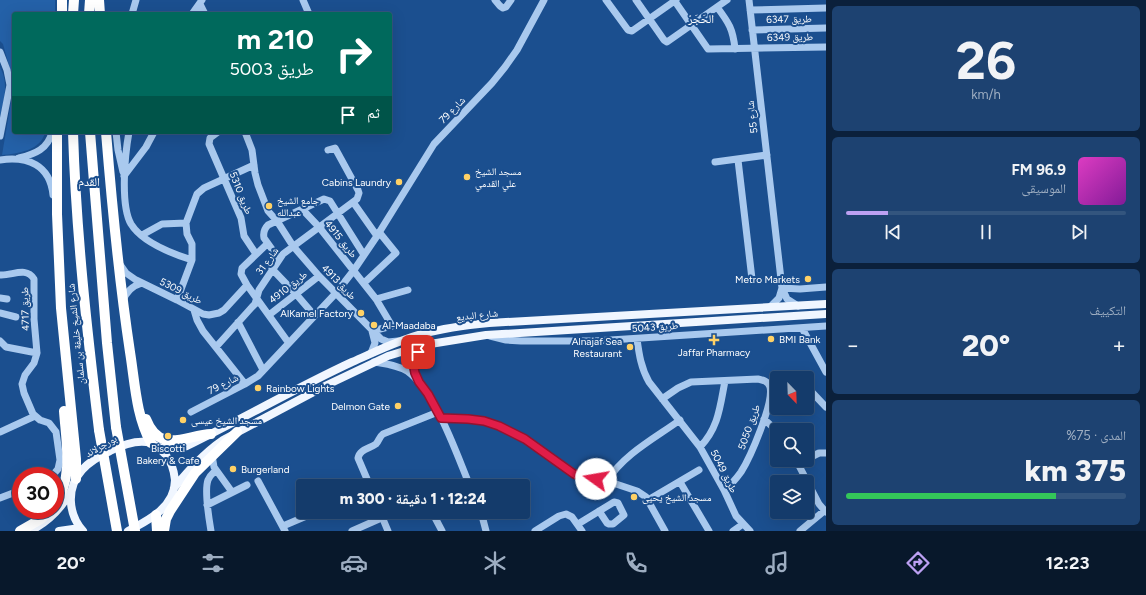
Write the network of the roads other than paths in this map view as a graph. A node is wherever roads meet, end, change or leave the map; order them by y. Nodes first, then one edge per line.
1 (62, 0) edge
2 (74, 0) edge
3 (90, 0) edge
4 (99, 0) edge
5 (136, 0) edge
6 (302, 0) edge
7 (495, 0) edge
8 (511, 0) edge
9 (544, 0) edge
10 (606, 0) edge
11 (636, 0) edge
12 (675, 0) edge
13 (727, 0) edge
14 (749, 0) edge
15 (201, 2) edge
16 (718, 7) junction
17 (826, 8) edge
18 (750, 10) junction
19 (62, 12) edge
20 (73, 12) edge
21 (89, 12) edge
22 (100, 12) edge
23 (133, 12) edge
24 (194, 12) edge
25 (204, 12) edge
26 (308, 12) edge
27 (649, 19) junction
28 (692, 25) junction
29 (826, 28) edge
30 (752, 30) junction
31 (826, 47) edge
32 (754, 48) junction
33 (736, 49) junction
34 (0, 52) edge
35 (51, 134) edge
36 (57, 134) edge
37 (72, 134) edge
38 (90, 134) edge
39 (106, 134) edge
40 (116, 134) edge
41 (129, 134) edge
42 (153, 134) edge
43 (215, 134) edge
44 (246, 134) edge
45 (0, 136) edge
46 (328, 150) dead end
47 (767, 155) junction
48 (15, 159) junction
49 (0, 160) edge
50 (738, 160) junction
51 (714, 162) dead end
52 (254, 165) junction
53 (124, 176) junction
54 (225, 178) junction
55 (353, 202) junction
56 (302, 209) junction
57 (338, 213) junction
58 (57, 214) junction
59 (277, 221) junction
60 (186, 223) junction
61 (319, 227) junction
62 (378, 234) junction
63 (142, 235) junction
64 (267, 244) junction
65 (293, 246) junction
66 (256, 254) junction
67 (364, 255) junction
68 (279, 259) junction
69 (192, 260) junction
70 (118, 262) junction
71 (272, 270) junction
72 (354, 270) junction
73 (0, 275) edge
74 (319, 276) junction
75 (752, 278) dead end
76 (142, 283) junction
77 (364, 283) junction
78 (247, 285) junction
79 (826, 287) edge
80 (782, 288) junction
81 (408, 290) dead end
82 (336, 292) junction
83 (296, 294) junction
84 (257, 297) junction
85 (376, 299) junction
86 (177, 300) junction
87 (123, 304) junction
88 (826, 304) edge
89 (798, 306) junction
90 (770, 308) junction
91 (194, 310) junction
92 (0, 313) edge
93 (826, 314) edge
94 (270, 315) junction
95 (314, 316) junction
96 (16, 317) dead end
97 (238, 322) junction
98 (826, 326) edge
99 (802, 328) junction
100 (372, 331) junction
101 (486, 335) junction
102 (637, 338) junction
103 (0, 341) edge
104 (400, 341) junction
105 (288, 342) junction
106 (424, 345) junction
107 (216, 347) junction
108 (37, 353) junction
109 (371, 353) junction
110 (374, 362) junction
111 (66, 367) junction
112 (262, 370) junction
113 (826, 372) edge
114 (725, 381) junction
115 (419, 382) junction
116 (245, 384) junction
117 (135, 386) junction
118 (814, 394) edge
119 (662, 398) junction
120 (824, 402) edge
121 (190, 412) dead end
122 (439, 415) junction
123 (35, 416) junction
124 (764, 419) junction
125 (680, 420) junction
126 (770, 425) edge
127 (0, 432) edge
128 (238, 432) junction
129 (211, 434) junction
130 (154, 445) junction
131 (700, 447) junction
132 (826, 453) edge
133 (212, 455) junction
134 (814, 455) edge
135 (202, 466) junction
136 (58, 467) edge
137 (800, 467) edge
138 (215, 468) junction
139 (699, 470) dead end
140 (76, 479) junction
141 (367, 479) edge
142 (467, 479) edge
143 (258, 481) dead end
144 (607, 481) junction
145 (680, 482) junction
146 (247, 485) dead end
147 (64, 486) edge
148 (174, 488) junction
149 (724, 490) junction
150 (72, 491) junction
151 (232, 492) junction
152 (12, 493) edge
153 (0, 498) edge
154 (648, 500) junction
155 (207, 504) junction
156 (599, 511) dead end
157 (825, 512) edge
158 (156, 516) junction
159 (41, 519) edge
160 (302, 519) edge
161 (374, 519) edge
162 (383, 519) edge
163 (435, 519) edge
164 (483, 519) edge
165 (578, 524) junction
166 (743, 524) junction
167 (284, 528) edge
168 (20, 531) edge
169 (30, 531) edge
170 (60, 531) edge
171 (82, 531) edge
172 (117, 531) edge
173 (128, 531) edge
174 (134, 531) edge
175 (157, 531) edge
176 (164, 531) edge
177 (211, 531) edge
178 (352, 531) edge
179 (388, 531) edge
180 (441, 531) edge
181 (486, 531) edge
182 (535, 531) edge
183 (582, 531) edge
184 (665, 531) edge
185 (709, 531) edge
186 (733, 531) edge
187 (750, 531) edge
188 (800, 531) edge

1 - 19 highway
2 - 20 highway
3 - 21 highway
4 - 22 highway
5 - 23 street
6 - 26 street
7 - 8 street
9 - 62 street, شارع 79
10 - 27 street
11 - 27 street
12 - 27 street
12 - 28 street
13 - 16 street
14 - 18 street, شارع 55
15 - 24 street
15 - 25 street
16 - 28 street
16 - 33 street
17 - 18 street
18 - 30 street, شارع 55
27 - 28 street
28 - 33 street
29 - 30 street, طريق 6347
30 - 32 street, شارع 55
31 - 32 street, طريق 6349
32 - 33 street
32 - 47 street, شارع 55
34 - 45 street
35 - 48 street
36 - 58 highway
37 - 172 highway, شارع الشيخ خليفة بن سلمان, bridge
38 - 174 highway, bridge
39 - 70 highway
40 - 53 street
41 - 53 street
42 - 53 street
43 - 54 street, طريق 5310
44 - 52 street, طريق 4913
46 - 55 street
47 - 50 street
47 - 80 street, شارع 55
48 - 49 street
48 - 58 street
50 - 51 street
50 - 75 street
52 - 54 street
52 - 59 street, طريق 4913
53 - 63 street
54 - 60 street
54 - 66 street, طريق 5310
55 - 57 street, شارع 31
55 - 62 street
56 - 57 street
56 - 59 street
56 - 61 street, طريق 4915
57 - 61 street, شارع 31
57 - 67 street
58 - 111 highway
59 - 64 street
59 - 65 street, طريق 4913
60 - 63 street
60 - 69 street
61 - 65 street, شارع 31
61 - 72 street, طريق 4915
62 - 67 street, شارع 79
62 - 77 street
63 - 69 street
64 - 66 street
64 - 68 street
65 - 68 street, شارع 31
65 - 74 street, طريق 4913
66 - 78 street
67 - 72 street, شارع 79
68 - 71 street, شارع 31
69 - 86 street
70 - 76 street, طريق 5309
70 - 87 highway
71 - 83 street
71 - 84 street, شارع 31
72 - 77 street, طريق 4915
72 - 82 street, شارع 79
73 - 108 street, طريق 4717
74 - 82 street, طريق 4913
74 - 83 street, طريق 4910
76 - 86 street, طريق 5309
76 - 87 street
77 - 85 street, طريق 4915
78 - 84 street
78 - 91 street, طريق 5309
79 - 80 street
80 - 89 street
80 - 90 street
81 - 85 street
82 - 95 street, شارع 79
82 - 100 street, طريق 4913
83 - 94 street, طريق 4910
83 - 95 street
84 - 94 street
84 - 97 street, شارع 31
85 - 100 street, طريق 4915
86 - 91 street, طريق 5309
87 - 117 highway
88 - 89 main road, شارع البديع
89 - 90 main road, شارع البديع
90 - 104 main road, شارع البديع
91 - 107 street
92 - 96 street
93 - 101 main road, شارع البديع
94 - 105 street
95 - 105 street, شارع 79
97 - 107 street, شارع 31
97 - 112 street
98 - 99 street, طريق 5043
99 - 102 street, طريق 5043
99 - 113 street
100 - 104 street, طريق 4913
100 - 109 street
101 - 102 street, طريق 5043
101 - 106 main road, شارع البديع
102 - 119 street, طريق 5049
103 - 108 street
104 - 109 main road, شارع البديع
105 - 112 street, شارع 79
106 - 110 main road, شارع البديع
106 - 115 street
107 - 116 street
108 - 123 street
109 - 129 main road, شارع البديع
110 - 115 street
110 - 128 main road, شارع البديع
111 - 140 highway
111 - 147 highway
112 - 116 street, شارع 79
114 - 119 street, طريق 5050
114 - 124 street, طريق 5050
114 - 131 street
115 - 122 street
116 - 121 street, شارع 79
117 - 129 highway
117 - 130 highway
118 - 120 street
119 - 125 street, طريق 5049
122 - 141 street
122 - 142 street
122 - 144 street
123 - 127 street
123 - 136 street
124 - 126 street
124 - 149 street, طريق 5050
125 - 131 street, طريق 5049
125 - 144 street
128 - 133 highway
128 - 148 main road, شارع البديع
129 - 130 main road, شارع البديع
130 - 140 main road, بورجرلاند
130 - 148 main road
131 - 149 street, طريق 5049
132 - 134 street
133 - 135 highway
133 - 138 street
135 - 138 street
135 - 176 highway
137 - 157 street
138 - 151 street
138 - 155 street
139 - 145 street
140 - 150 main road, بورجرلاند
143 - 167 street
144 - 154 street
145 - 154 street
145 - 185 street
146 - 151 street
148 - 158 main road
149 - 166 street, طريق 5049
150 - 169 main road
150 - 171 main road, بورجرلاند
151 - 155 street
152 - 153 street
154 - 184 street
155 - 177 street
156 - 165 street
157 - 188 street
158 - 173 main road
158 - 175 highway
159 - 168 highway
160 - 167 street
161 - 178 street
162 - 179 street
163 - 180 street
164 - 181 street
165 - 182 street
165 - 183 street
166 - 186 street
166 - 187 street, طريق 5049
170 - 171 main road

